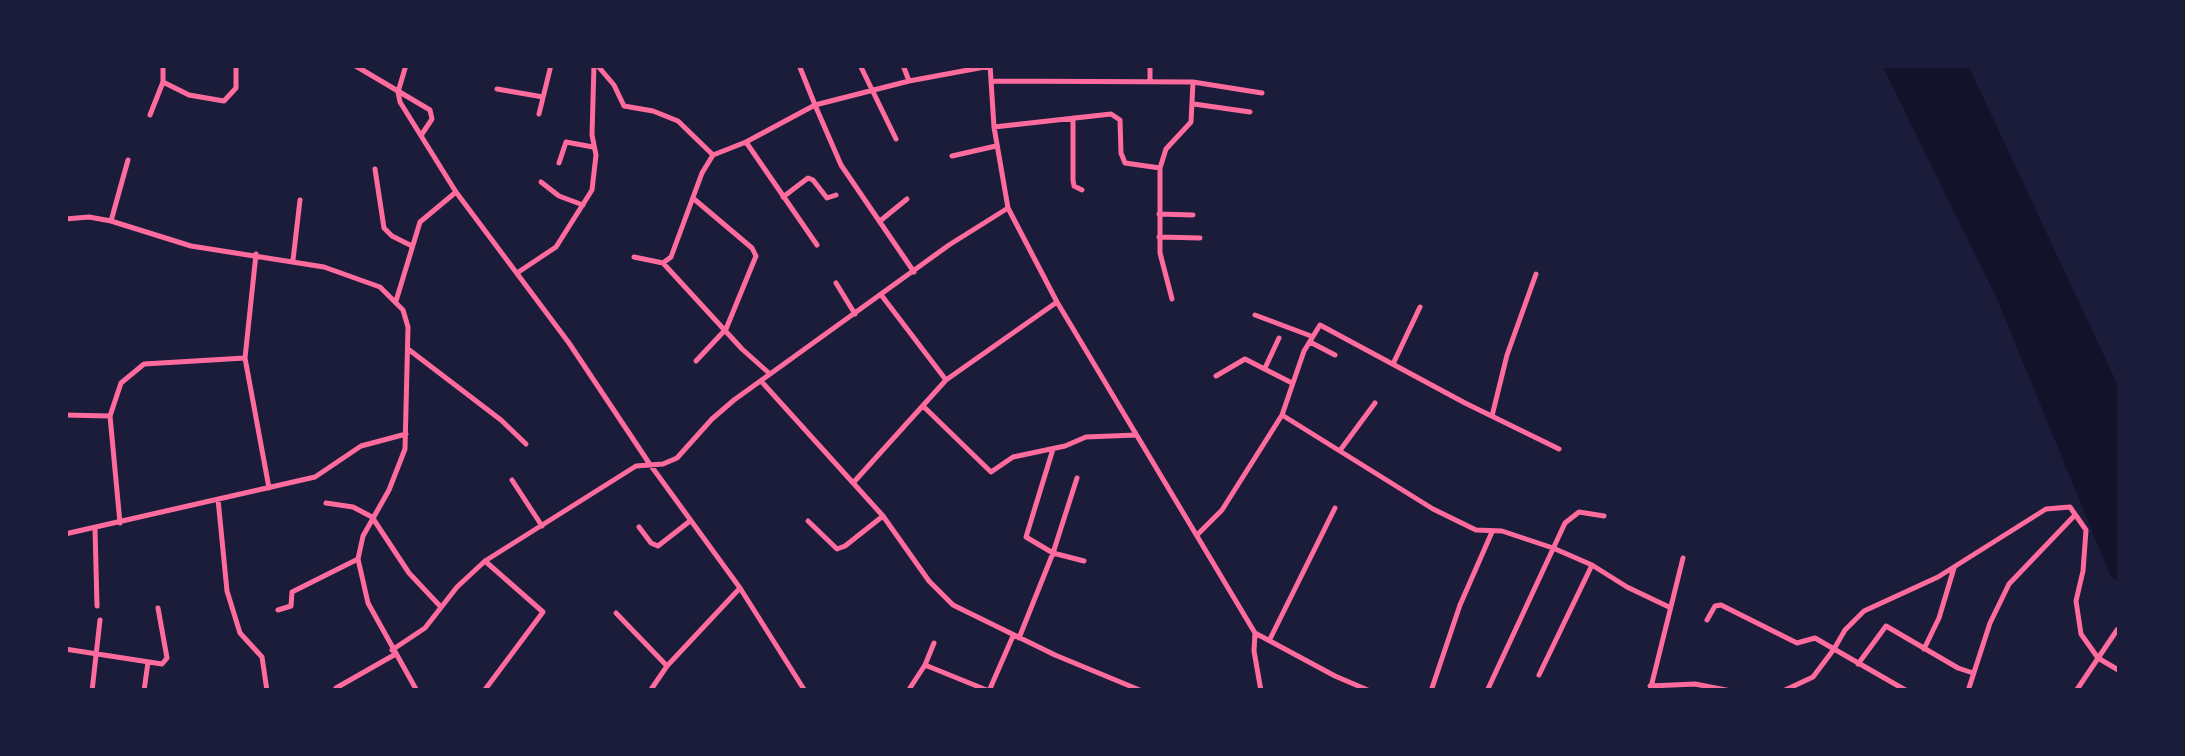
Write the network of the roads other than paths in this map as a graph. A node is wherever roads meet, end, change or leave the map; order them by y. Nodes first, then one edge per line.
1 (163, 65) edge
2 (236, 65) edge
3 (354, 65) edge
4 (406, 65) edge
5 (551, 65) edge
6 (595, 65) edge
7 (799, 65) edge
8 (860, 65) edge
9 (903, 65) edge
10 (943, 65) edge
11 (990, 65) edge
12 (1150, 65) edge
13 (949, 72) junction
14 (1150, 80) junction
15 (909, 81) junction
16 (991, 81) junction
17 (164, 82) junction
18 (1194, 82) junction
19 (497, 89) dead end
20 (874, 89) junction
21 (398, 92) junction
22 (1262, 92) dead end
23 (543, 98) junction
24 (1194, 104) junction
25 (814, 105) junction
26 (1250, 112) dead end
27 (539, 114) dead end
28 (150, 115) dead end
29 (1073, 118) junction
30 (994, 127) junction
31 (422, 134) junction
32 (896, 140) dead end
33 (746, 142) junction
34 (594, 146) junction
35 (996, 146) junction
36 (713, 156) junction
37 (952, 156) dead end
38 (128, 160) dead end
39 (559, 163) dead end
40 (1160, 168) junction
41 (375, 169) dead end
42 (541, 182) dead end
43 (1082, 190) dead end
44 (456, 192) junction
45 (836, 195) dead end
46 (783, 197) junction
47 (907, 198) dead end
48 (694, 199) junction
49 (300, 200) dead end
50 (583, 205) junction
51 (1008, 208) junction
52 (1159, 214) junction
53 (1194, 214) dead end
54 (65, 219) edge
55 (111, 221) junction
56 (880, 222) junction
57 (1159, 238) junction
58 (1200, 238) dead end
59 (816, 244) dead end
60 (412, 246) junction
61 (256, 254) junction
62 (634, 257) dead end
63 (293, 260) junction
64 (662, 263) junction
65 (914, 272) junction
66 (518, 273) junction
67 (1536, 274) dead end
68 (836, 284) dead end
69 (882, 296) junction
70 (1172, 299) dead end
71 (396, 301) junction
72 (1057, 302) junction
73 (1420, 307) dead end
74 (856, 314) junction
75 (1254, 315) dead end
76 (726, 329) junction
77 (1279, 338) dead end
78 (1311, 339) junction
79 (408, 350) junction
80 (1334, 355) dead end
81 (245, 358) junction
82 (696, 360) dead end
83 (1392, 364) junction
84 (1264, 368) junction
85 (770, 374) junction
86 (1216, 376) dead end
87 (761, 380) junction
88 (946, 380) junction
89 (1292, 383) junction
90 (1375, 403) dead end
91 (923, 406) junction
92 (65, 415) edge
93 (1282, 415) junction
94 (110, 416) junction
95 (1492, 416) junction
96 (406, 434) junction
97 (1139, 440) junction
98 (526, 444) dead end
99 (1559, 448) dead end
100 (1341, 449) junction
101 (1052, 453) junction
102 (648, 463) junction
103 (1077, 478) dead end
104 (512, 480) dead end
105 (853, 483) junction
106 (268, 488) junction
107 (218, 499) junction
108 (326, 503) dead end
109 (1335, 508) dead end
110 (2075, 515) junction
111 (883, 516) junction
112 (1604, 516) dead end
113 (372, 517) junction
114 (690, 521) junction
115 (808, 521) dead end
116 (120, 523) junction
117 (542, 526) junction
118 (639, 527) dead end
119 (95, 528) junction
120 (1492, 532) junction
121 (65, 534) edge
122 (1197, 535) junction
123 (1553, 548) junction
124 (1054, 552) junction
125 (1682, 558) dead end
126 (358, 560) junction
127 (485, 561) junction
128 (1084, 561) dead end
129 (1592, 565) junction
130 (1954, 568) junction
131 (740, 588) junction
132 (98, 606) dead end
133 (158, 608) dead end
134 (442, 608) junction
135 (1669, 608) junction
136 (278, 610) dead end
137 (616, 613) dead end
138 (100, 620) dead end
139 (1707, 620) dead end
140 (2117, 630) dead end
141 (1256, 633) junction
142 (1016, 637) junction
143 (1270, 639) junction
144 (934, 643) dead end
145 (65, 649) edge
146 (1834, 649) junction
147 (1924, 649) junction
148 (394, 652) junction
149 (97, 656) junction
150 (2098, 658) junction
151 (148, 662) junction
152 (1858, 664) junction
153 (925, 665) junction
154 (665, 669) junction
155 (2120, 671) edge
156 (1974, 673) junction
157 (1539, 675) dead end
158 (336, 688) dead end
159 (652, 688) edge
160 (1650, 689) edge
161 (92, 690) edge
162 (144, 691) edge
163 (266, 691) edge
164 (417, 691) edge
165 (484, 691) edge
166 (804, 691) edge
167 (908, 691) edge
168 (1142, 691) edge
169 (1262, 691) edge
170 (1370, 691) edge
171 (1431, 691) edge
172 (1487, 691) edge
173 (1731, 691) edge
174 (1783, 691) edge
175 (1907, 691) edge
176 (1968, 691) edge
177 (2076, 691) edge

1 - 17 street
2 - 17 street
3 - 21 street
4 - 21 street
5 - 23 street
6 - 34 street
6 - 36 street
7 - 25 street
8 - 20 street
9 - 15 street
10 - 13 street
11 - 13 street
11 - 16 street
12 - 14 street
13 - 15 street
14 - 16 street
14 - 18 street
15 - 20 street
16 - 30 street
17 - 28 street
18 - 22 street
18 - 24 street
19 - 23 street
20 - 25 street
20 - 32 street
21 - 31 street
21 - 31 street
23 - 27 street
24 - 26 street
24 - 40 street
25 - 33 street
25 - 56 street
29 - 30 street
29 - 40 street
29 - 43 street
30 - 35 street
31 - 44 street
33 - 36 street
33 - 46 street
34 - 39 street
34 - 50 street
35 - 37 street
35 - 51 street
36 - 48 street
38 - 55 street
40 - 52 street
41 - 60 street
42 - 50 street
44 - 60 street
44 - 66 street
45 - 46 street
46 - 59 street
47 - 56 street
48 - 64 street
48 - 76 street
49 - 63 street
50 - 66 street
51 - 65 street
51 - 72 street
52 - 53 street
52 - 57 street
54 - 55 street
55 - 61 street
56 - 65 street
57 - 58 street
57 - 70 street
60 - 71 street
61 - 63 street
61 - 81 street
62 - 64 street
63 - 71 street
64 - 76 street
65 - 69 street
66 - 102 street
67 - 95 street
68 - 74 street
69 - 74 street
69 - 88 street
71 - 79 street
72 - 88 street
72 - 97 street
73 - 83 street
74 - 85 street
75 - 78 street
76 - 82 street
76 - 85 street
77 - 84 street
78 - 80 street
78 - 83 street
78 - 89 street
79 - 96 street
79 - 98 street
81 - 94 street
81 - 106 street
83 - 95 street
84 - 86 street
84 - 89 street
85 - 87 street
87 - 102 street
87 - 105 street
88 - 91 street
89 - 93 street
90 - 100 street
91 - 101 street
91 - 105 street
92 - 94 street
93 - 100 street
93 - 122 street
94 - 116 street
95 - 99 street
96 - 106 street
96 - 113 street
97 - 101 street
97 - 122 street
100 - 120 street
101 - 124 street
102 - 114 street
102 - 117 street
103 - 124 street
104 - 117 street
105 - 111 street
106 - 107 street
107 - 116 street
107 - 163 street
108 - 113 street
109 - 143 street
110 - 130 street
110 - 150 street
110 - 156 street
111 - 115 street
111 - 142 street
112 - 123 street
113 - 126 street
113 - 134 street
114 - 118 street
114 - 131 street
116 - 119 street
117 - 127 street
119 - 121 street
119 - 132 street
120 - 123 street
120 - 171 street
122 - 141 street
123 - 129 street
123 - 172 street
124 - 128 street
124 - 142 street
125 - 135 street
126 - 136 street
126 - 148 street
127 - 134 street
127 - 165 street
129 - 135 street
129 - 157 street
130 - 146 street
130 - 147 street
131 - 154 street
131 - 166 street
133 - 151 street
134 - 148 street
135 - 160 street
137 - 154 street
138 - 149 street
139 - 146 street
140 - 150 street
141 - 143 street
141 - 169 street
142 - 153 street
142 - 168 street
143 - 170 street
144 - 153 street
145 - 149 street
146 - 152 street
146 - 174 street
147 - 152 street
147 - 156 street
148 - 158 street
148 - 164 street
149 - 151 street
149 - 161 street
150 - 155 street
150 - 177 street
151 - 162 street
152 - 175 street
153 - 167 street
154 - 159 street
156 - 176 street
160 - 173 street

